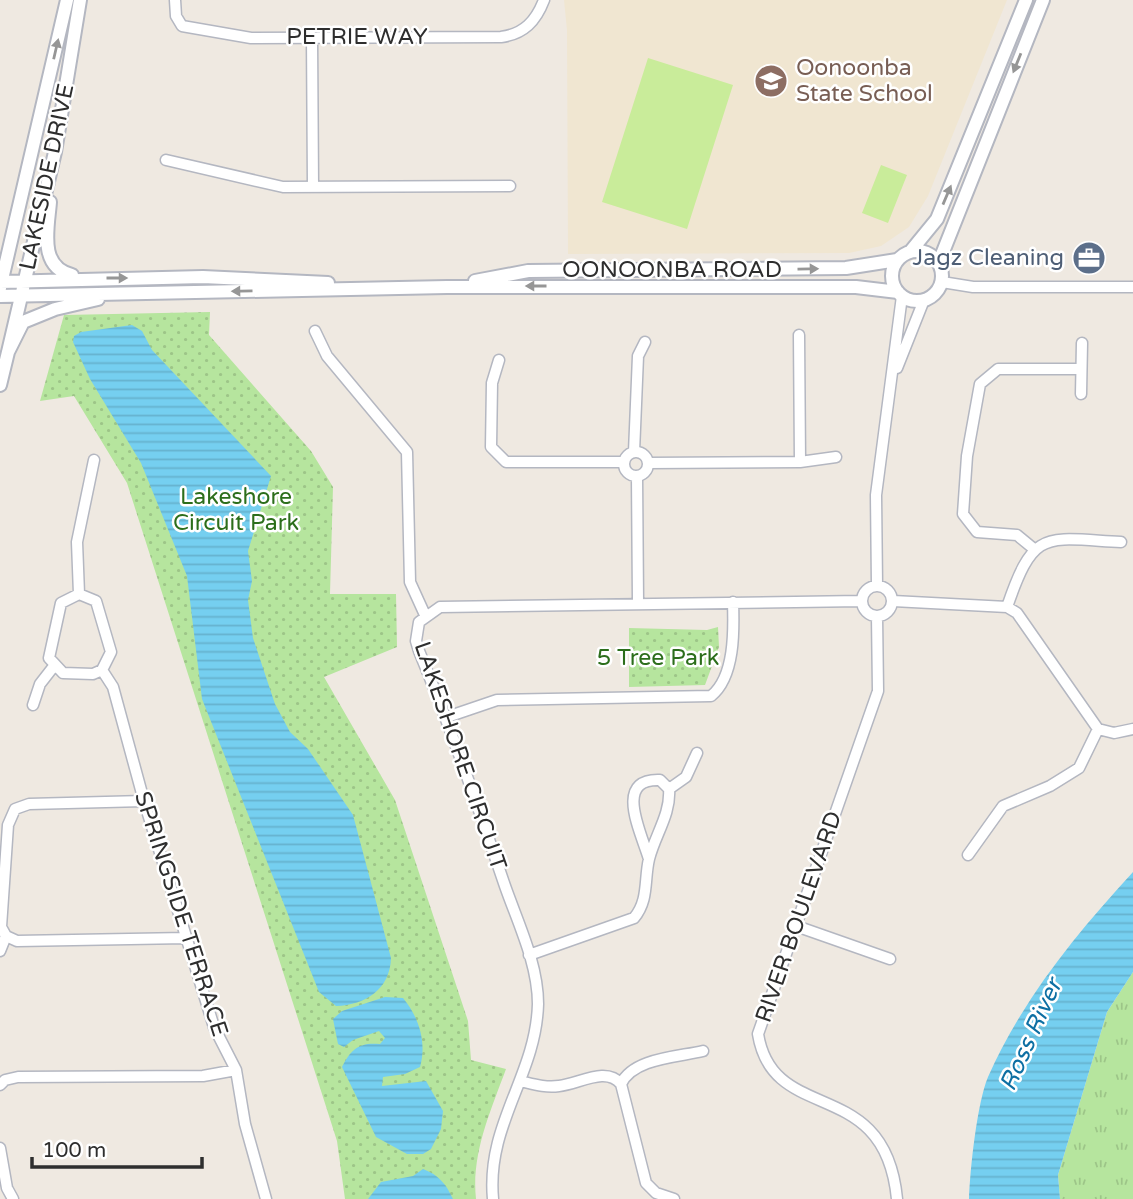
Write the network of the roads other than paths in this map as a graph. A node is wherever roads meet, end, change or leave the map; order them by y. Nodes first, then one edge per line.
1 (67, 0) edge
2 (79, 0) edge
3 (176, 0) edge
4 (544, 0) edge
5 (1026, 0) edge
6 (1042, 0) edge
7 (312, 37) junction
8 (55, 152) junction
9 (166, 160) dead end
10 (510, 186) dead end
11 (313, 187) junction
12 (13, 235) junction
13 (0, 252) edge
14 (910, 252) junction
15 (897, 260) junction
16 (939, 262) junction
17 (88, 278) junction
18 (25, 280) junction
19 (942, 282) junction
20 (1, 284) edge
21 (447, 287) junction
22 (1133, 287) edge
23 (384, 288) junction
24 (147, 292) junction
25 (900, 294) junction
26 (21, 295) junction
27 (0, 296) edge
28 (924, 300) junction
29 (315, 331) dead end
30 (799, 335) dead end
31 (645, 342) dead end
32 (1082, 344) dead end
33 (8, 352) junction
34 (499, 359) dead end
35 (1081, 369) junction
36 (893, 377) junction
37 (0, 385) edge
38 (1081, 394) dead end
39 (634, 452) junction
40 (836, 457) dead end
41 (94, 460) dead end
42 (624, 462) junction
43 (800, 462) junction
44 (648, 463) junction
45 (637, 475) junction
46 (1121, 542) dead end
47 (1034, 549) junction
48 (877, 585) junction
49 (79, 594) junction
50 (862, 601) junction
51 (893, 601) junction
52 (638, 602) junction
53 (733, 602) junction
54 (1007, 607) junction
55 (425, 615) junction
56 (877, 616) junction
57 (54, 666) junction
58 (102, 670) junction
59 (33, 705) dead end
60 (447, 717) junction
61 (1098, 729) junction
62 (1133, 729) edge
63 (697, 753) dead end
64 (669, 789) junction
65 (144, 801) junction
66 (968, 855) dead end
67 (649, 859) junction
68 (796, 926) junction
69 (6, 936) junction
70 (186, 938) junction
71 (0, 951) edge
72 (529, 955) junction
73 (890, 959) dead end
74 (703, 1051) dead end
75 (236, 1070) junction
76 (2, 1078) edge
77 (520, 1081) junction
78 (621, 1084) junction
79 (0, 1148) edge
80 (13, 1199) edge
81 (266, 1199) edge
82 (493, 1199) edge
83 (674, 1199) edge
84 (898, 1199) edge

12 -> 1 street, LAKESIDE DRIVE
2 - 8 street, LAKESIDE DRIVE
3 - 7 street, PETRIE WAY
4 - 7 street, PETRIE WAY
14 -> 5 street
6 -> 16 street
7 - 11 street
8 - 17 street
8 - 18 street, LAKESIDE DRIVE
9 - 11 street
10 - 11 street
12 - 13 street
12 - 20 street, LAKESIDE DRIVE
14 - 15 street
14 - 16 street
21 -> 15 street, OONOONBA ROAD
15 - 25 street
16 - 19 street
17 - 18 street, OONOONBA ROAD
17 -> 23 street, OONOONBA ROAD
18 - 20 street, OONOONBA ROAD
18 - 26 street, LAKESIDE DRIVE
19 - 22 street
19 - 28 street
21 - 23 street, OONOONBA ROAD
25 -> 21 street, OONOONBA ROAD
23 -> 24 street, OONOONBA ROAD
24 - 26 street, OONOONBA ROAD
24 - 33 street, LAKESIDE DRIVE
25 - 28 street
25 - 36 street
26 - 27 street, OONOONBA ROAD
26 - 33 street, LAKESIDE DRIVE
28 - 36 street
29 - 55 street
30 - 43 street
31 - 39 street
32 - 35 street
33 - 37 street, LAKESIDE DRIVE
34 - 42 street
35 - 38 street
35 - 47 street
36 - 48 street
39 - 42 street
39 - 44 street
40 - 43 street
41 - 49 street
42 - 45 street
43 - 44 street
44 - 45 street
45 - 52 street
46 - 47 street
47 - 54 street
48 - 50 street
48 - 51 street
49 - 57 street
49 - 58 street
50 - 53 street, LAKESHORE CIRCUIT
50 - 56 street
51 - 54 street
51 - 56 street
52 - 53 street, LAKESHORE CIRCUIT
52 - 55 street, LAKESHORE CIRCUIT
53 - 60 street
54 - 61 street
55 - 60 street, LAKESHORE CIRCUIT
56 - 68 street, RIVER BOULEVARD
57 - 58 street
57 - 59 street
58 - 65 street, SPRINGSIDE TERRACE
60 - 72 street, LAKESHORE CIRCUIT
61 - 62 street
61 - 66 street
63 - 64 street
64 - 67 street
64 - 67 street
65 - 69 street
65 - 70 street, SPRINGSIDE TERRACE
67 - 72 street
68 - 73 street
68 - 84 street, RIVER BOULEVARD
69 - 70 street
69 - 71 street
70 - 75 street, SPRINGSIDE TERRACE
72 - 77 street, LAKESHORE CIRCUIT
74 - 78 street
75 - 76 street
75 - 81 street, SPRINGSIDE TERRACE
77 - 78 street
77 - 82 street, LAKESHORE CIRCUIT
78 - 83 street
79 - 80 street

